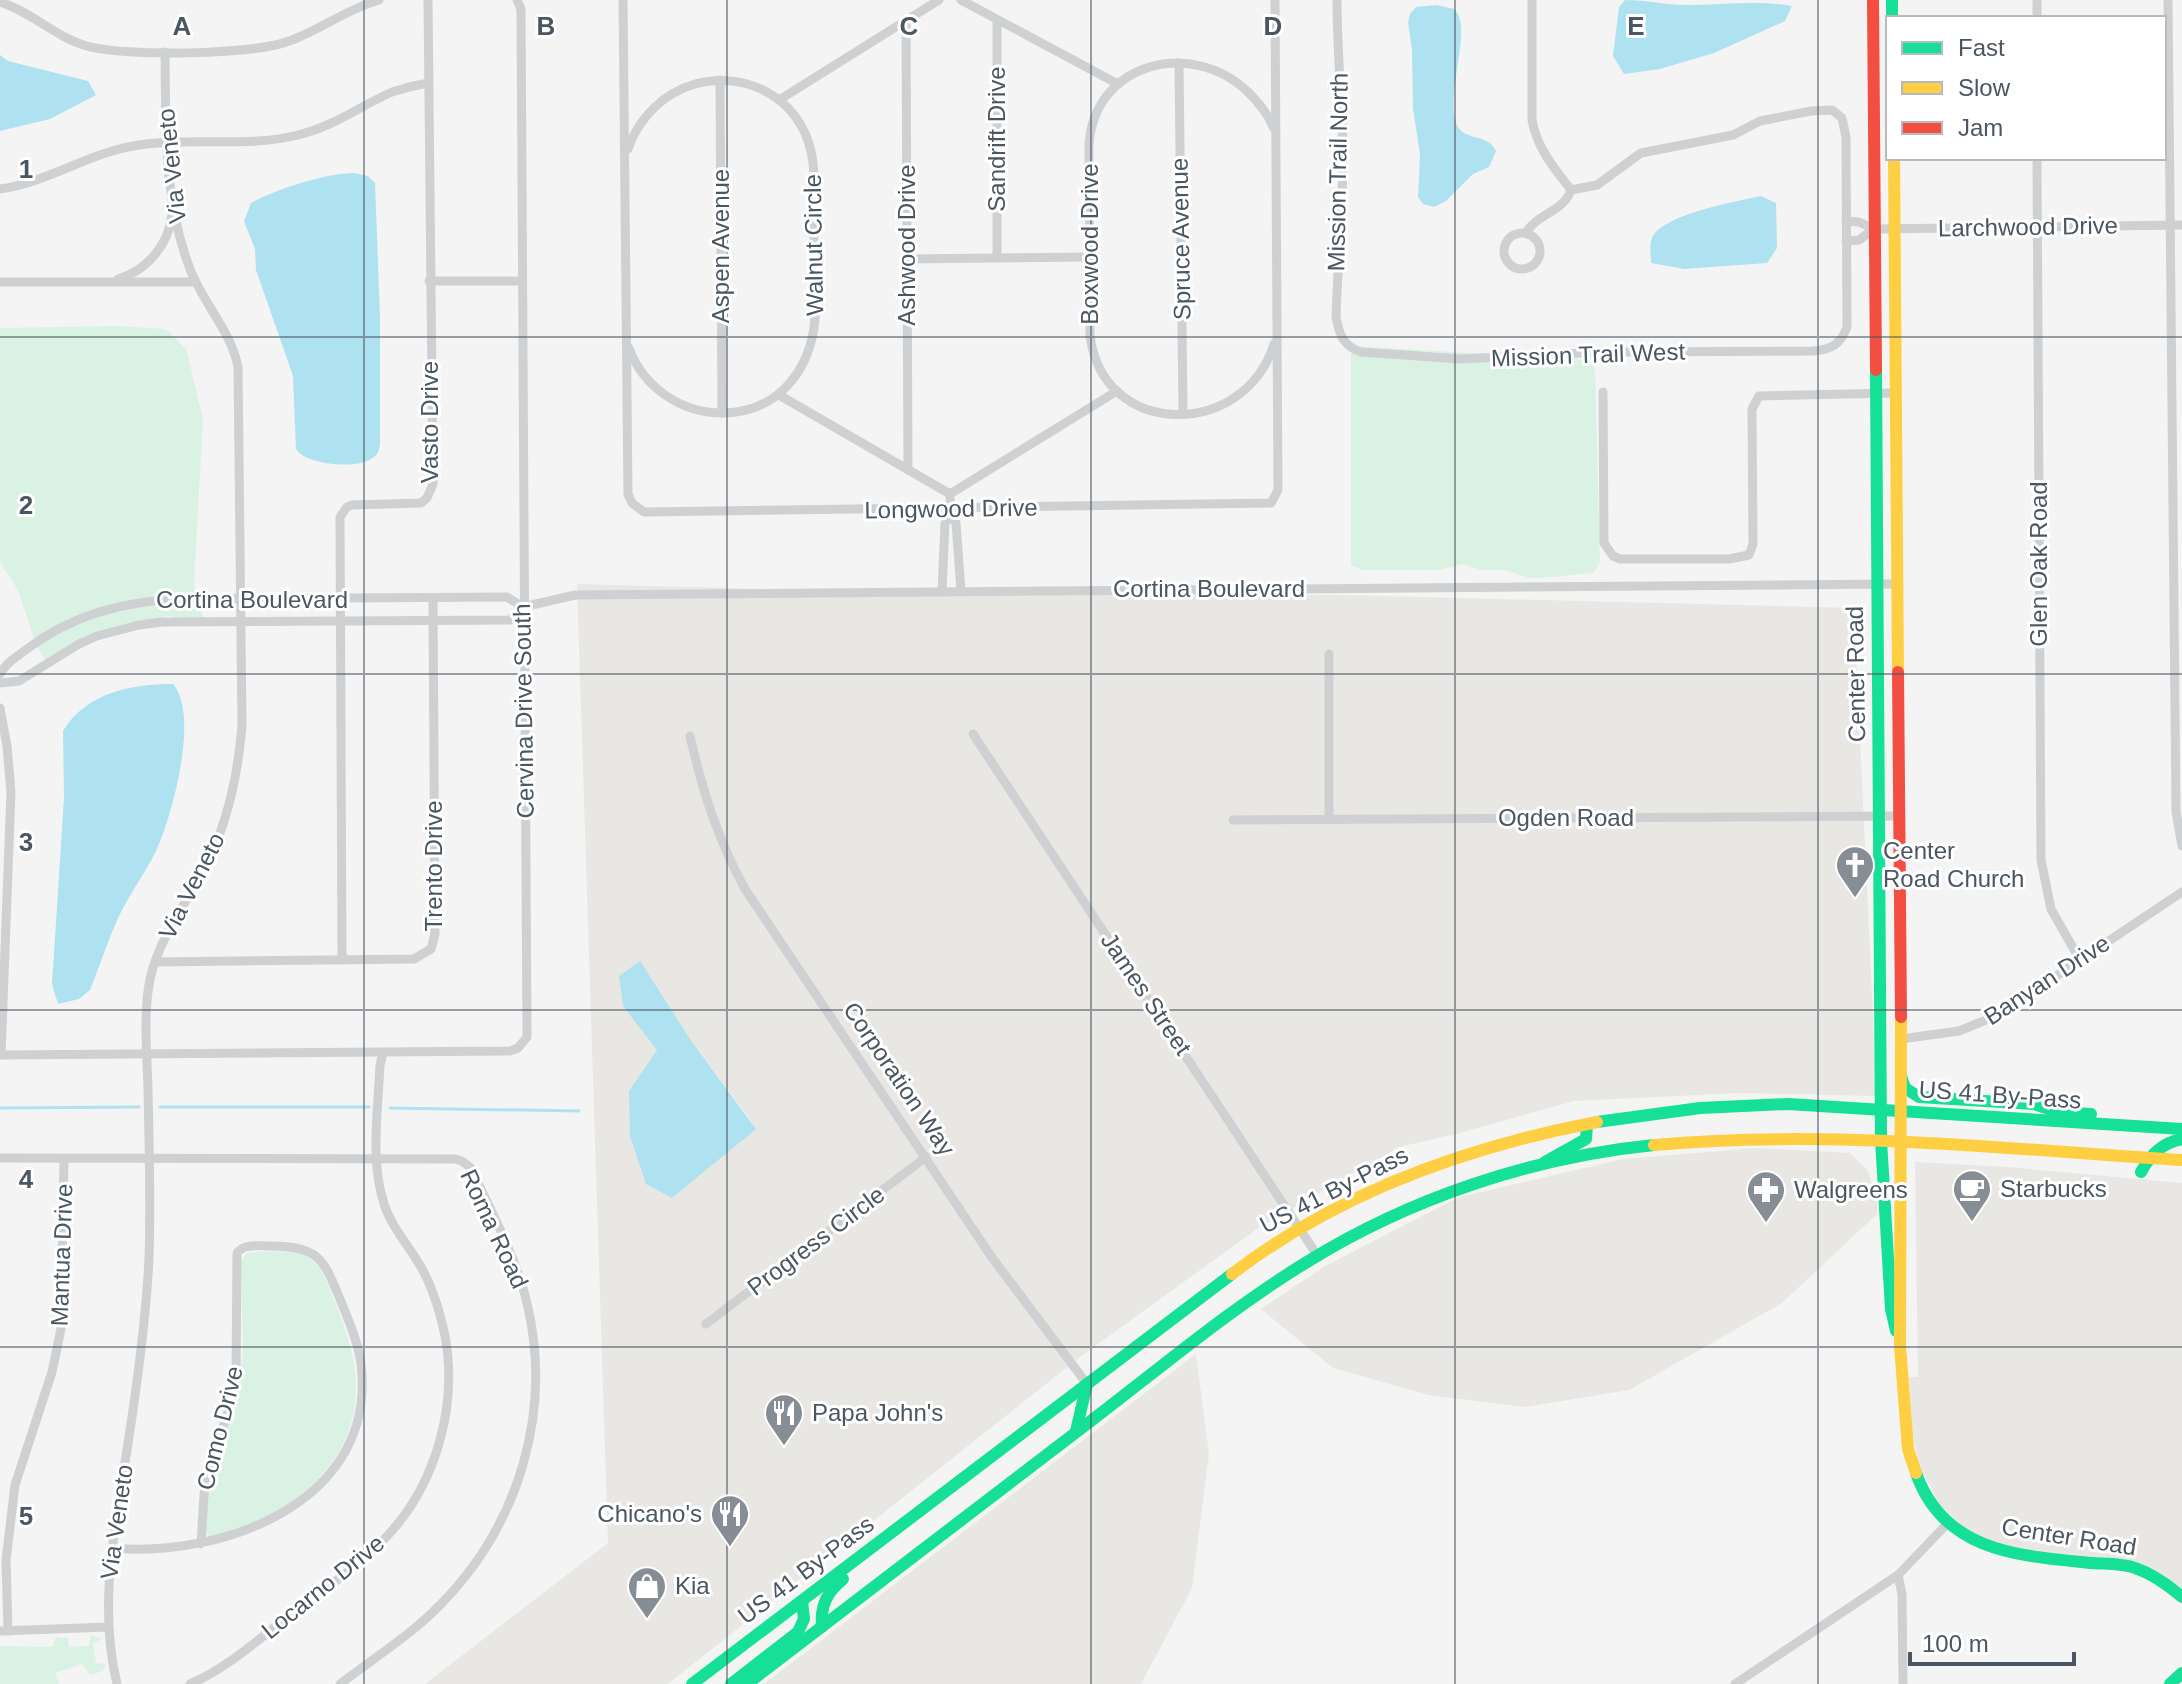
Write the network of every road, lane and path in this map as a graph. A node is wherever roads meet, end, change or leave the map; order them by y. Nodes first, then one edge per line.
1 (379, 0) edge
2 (428, 0) edge
3 (517, 0) edge
4 (623, 0) edge
5 (939, 0) edge
6 (961, 0) edge
7 (1275, 0) edge
8 (1337, 0) edge
9 (1532, 0) edge
10 (1873, 0) edge
11 (2168, 0) edge
12 (0, 2) edge
13 (906, 20) junction
14 (997, 20) junction
15 (165, 52) junction
16 (1179, 63) junction
17 (720, 80) junction
18 (428, 83) junction
19 (1118, 84) junction
20 (779, 100) junction
21 (1275, 138) junction
22 (166, 144) junction
23 (625, 159) junction
24 (1894, 160) edge
25 (2037, 160) edge
26 (0, 189) edge
27 (1571, 190) junction
28 (171, 203) junction
29 (1846, 221) junction
30 (2170, 225) junction
31 (2182, 225) edge
32 (2037, 226) junction
33 (1894, 228) junction
34 (1874, 229) junction
35 (1526, 233) dead end
36 (1846, 241) junction
37 (1090, 257) junction
38 (997, 258) junction
39 (907, 259) junction
40 (108, 280) junction
41 (429, 281) junction
42 (522, 281) junction
43 (0, 282) edge
44 (195, 282) junction
45 (1277, 327) junction
46 (625, 338) junction
47 (1345, 343) joint
48 (2177, 363) edge
49 (1117, 391) junction
50 (1603, 392) dead end
51 (1896, 393) junction
52 (1875, 394) junction
53 (779, 395) junction
54 (722, 413) junction
55 (1183, 414) junction
56 (908, 470) junction
57 (950, 494) junction
58 (950, 512) junction
59 (1897, 584) junction
60 (1877, 585) junction
61 (942, 591) junction
62 (961, 591) junction
63 (242, 599) junction
64 (340, 599) junction
65 (433, 599) junction
66 (523, 607) junction
67 (432, 621) junction
68 (242, 622) junction
69 (340, 622) junction
70 (1329, 654) dead end
71 (0, 674) edge
72 (0, 683) edge
73 (0, 708) edge
74 (973, 734) dead end
75 (690, 736) dead end
76 (1880, 816) junction
77 (1898, 816) junction
78 (1329, 819) junction
79 (1233, 820) dead end
80 (2182, 846) edge
81 (2182, 892) edge
82 (342, 960) junction
83 (2080, 960) junction
84 (155, 962) junction
85 (1901, 1039) junction
86 (383, 1053) junction
87 (0, 1055) edge
88 (147, 1055) junction
89 (1901, 1076) junction
90 (1881, 1109) junction
91 (1900, 1110) junction
92 (1587, 1125) junction
93 (2182, 1128) edge
94 (2182, 1139) edge
95 (1881, 1140) junction
96 (1900, 1141) junction
97 (926, 1157) junction
98 (0, 1158) edge
99 (2148, 1158) junction
100 (64, 1159) junction
101 (150, 1159) junction
102 (376, 1159) junction
103 (2182, 1160) edge
104 (1535, 1168) junction
105 (2141, 1172) dead end
106 (1300, 1227) junction
107 (1317, 1255) junction
108 (706, 1324) dead end
109 (1900, 1346) junction
110 (1087, 1384) junction
111 (1076, 1431) junction
112 (973, 1473) junction
113 (1948, 1523) junction
114 (201, 1544) junction
115 (112, 1548) junction
116 (1898, 1575) junction
117 (2182, 1597) edge
118 (802, 1601) junction
119 (108, 1627) junction
120 (822, 1627) junction
121 (4, 1631) edge
122 (2182, 1673) edge
123 (117, 1684) edge
124 (190, 1684) edge
125 (340, 1684) edge
126 (692, 1684) edge
127 (731, 1684) edge
128 (747, 1684) edge
129 (1735, 1684) edge
130 (1903, 1684) edge
131 (2170, 1684) edge

1 - 15 street
2 - 18 street, Vasto Drive
3 - 42 street, Cervina Drive South
4 - 23 street, Longwood Drive
5 - 13 street
6 - 14 street
7 - 21 street, Longwood Drive
8 - 47 street, Mission Trail North
9 - 27 street
10 - 34 main road, Center Road
11 - 30 street
12 - 15 street
13 - 20 street
13 - 39 street, Ashwood Drive
14 - 19 street
14 - 38 street, Sandrift Drive
15 - 22 street, Via Veneto
16 - 19 street, Boxwood Drive
16 - 21 street, Boxwood Drive
16 - 55 street, Spruce Avenue
17 - 20 street, Walnut Circle
17 - 23 street, Walnut Circle
17 - 54 street, Aspen Avenue
18 - 22 street
18 - 41 street, Vasto Drive
19 - 37 street, Boxwood Drive
20 - 53 street, Walnut Circle
21 - 45 street, Longwood Drive
22 - 26 street
22 - 28 street, Via Veneto
23 - 46 street, Longwood Drive
24 - 33 main road, Center Road
25 - 32 street, Glen Oak Road
27 - 29 street
27 - 35 street
28 - 40 street
28 - 44 street, Via Veneto
29 - 34 street
29 - 36 street
30 - 31 street, Larchwood Drive
30 - 32 street, Larchwood Drive
30 - 48 street
32 - 33 street, Larchwood Drive
32 - 83 street, Glen Oak Road
33 - 34 street, Larchwood Drive
33 - 51 main road, Center Road
34 - 36 street
34 - 52 main road, Center Road
36 - 47 street, Mission Trail West
37 - 38 street
37 - 49 street, Boxwood Drive
38 - 39 street
39 - 56 street, Ashwood Drive
40 - 43 street
40 - 44 street
41 - 42 street
41 - 64 street, Vasto Drive
42 - 66 street, Cervina Drive South
44 - 63 street, Via Veneto
45 - 55 street, Boxwood Drive
45 - 58 street, Longwood Drive
46 - 54 street, Walnut Circle
46 - 58 street, Longwood Drive
48 - 80 street
49 - 55 street, Boxwood Drive
49 - 57 street
50 - 52 street
51 - 52 street
51 - 59 main road, Center Road
52 - 60 main road, Center Road
53 - 54 street, Walnut Circle
53 - 56 street
56 - 57 street
57 - 58 street
58 - 61 street
58 - 62 street
59 - 60 street, Cortina Boulevard
59 - 77 main road, Center Road
60 - 62 street, Cortina Boulevard
60 - 76 main road, Center Road
61 - 62 street, Cortina Boulevard
61 - 66 street, Cortina Boulevard
63 - 64 street, Cortina Boulevard
63 - 68 street, Via Veneto
63 - 71 street, Cortina Boulevard
64 - 65 street, Cortina Boulevard
64 - 69 street, Vasto Drive
65 - 66 street, Cortina Boulevard
65 - 67 street, Trento Drive
66 - 67 street, Cortina Boulevard
66 - 86 street, Cervina Drive South
67 - 69 street, Cortina Boulevard
67 - 82 street, Trento Drive
68 - 69 street, Cortina Boulevard
68 - 72 street, Cortina Boulevard
68 - 84 street, Via Veneto
69 - 82 street, Vasto Drive
70 - 78 street
73 - 87 street
74 - 106 street, James Street
75 - 97 street, Corporation Way
76 - 77 street, Ogden Road
76 - 78 street, Ogden Road
76 - 90 main road, Center Road
77 - 85 main road, Center Road
78 - 79 street, Ogden Road
81 - 83 street, Banyan Drive
82 - 84 street, Trento Drive
83 - 85 street, Banyan Drive
84 - 88 street, Via Veneto
85 - 89 main road, Center Road
86 - 88 street, Cervina Drive South
86 - 102 street, Locarno Drive
87 - 88 street, Cervina Drive South
88 - 101 street, Via Veneto
89 - 91 main road, Center Road
89 - 93 main road
90 - 91 main road, US 41 By-Pass
90 - 92 main road, US 41 By-Pass
90 - 95 main road, Center Road
91 - 93 main road, US 41 By-Pass
91 - 96 main road, Center Road
92 - 104 main road
92 - 106 main road, US 41 By-Pass
94 - 99 main road
95 - 96 main road, US 41 By-Pass
95 - 104 main road, US 41 By-Pass
95 - 109 main road, Center Road
96 - 99 main road, US 41 By-Pass
96 - 109 main road, Center Road
97 - 108 street, Progress Circle
97 - 110 street, Corporation Way
98 - 100 street, Roma Road
99 - 103 main road, US 41 By-Pass
99 - 105 main road
100 - 101 street, Roma Road
100 - 121 street, Mantua Drive
101 - 102 street, Roma Road
101 - 115 street, Via Veneto
102 - 124 street, Locarno Drive
102 - 125 street, Roma Road
104 - 107 main road, US 41 By-Pass
106 - 107 street, James Street
106 - 110 main road, US 41 By-Pass
107 - 111 main road, US 41 By-Pass
109 - 113 main road, Center Road
110 - 111 main road
110 - 112 main road, US 41 By-Pass
111 - 120 main road, US 41 By-Pass
112 - 118 main road, US 41 By-Pass
112 - 120 main road
113 - 116 street
113 - 117 main road, Center Road
114 - 114 street, Como Drive
114 - 115 street, Como Drive
115 - 119 street, Via Veneto
116 - 129 street
116 - 130 street
118 - 120 main road
118 - 126 main road, US 41 By-Pass
118 - 127 main road
119 - 121 street
119 - 123 street, Via Veneto
120 - 128 main road, US 41 By-Pass
122 - 131 main road

